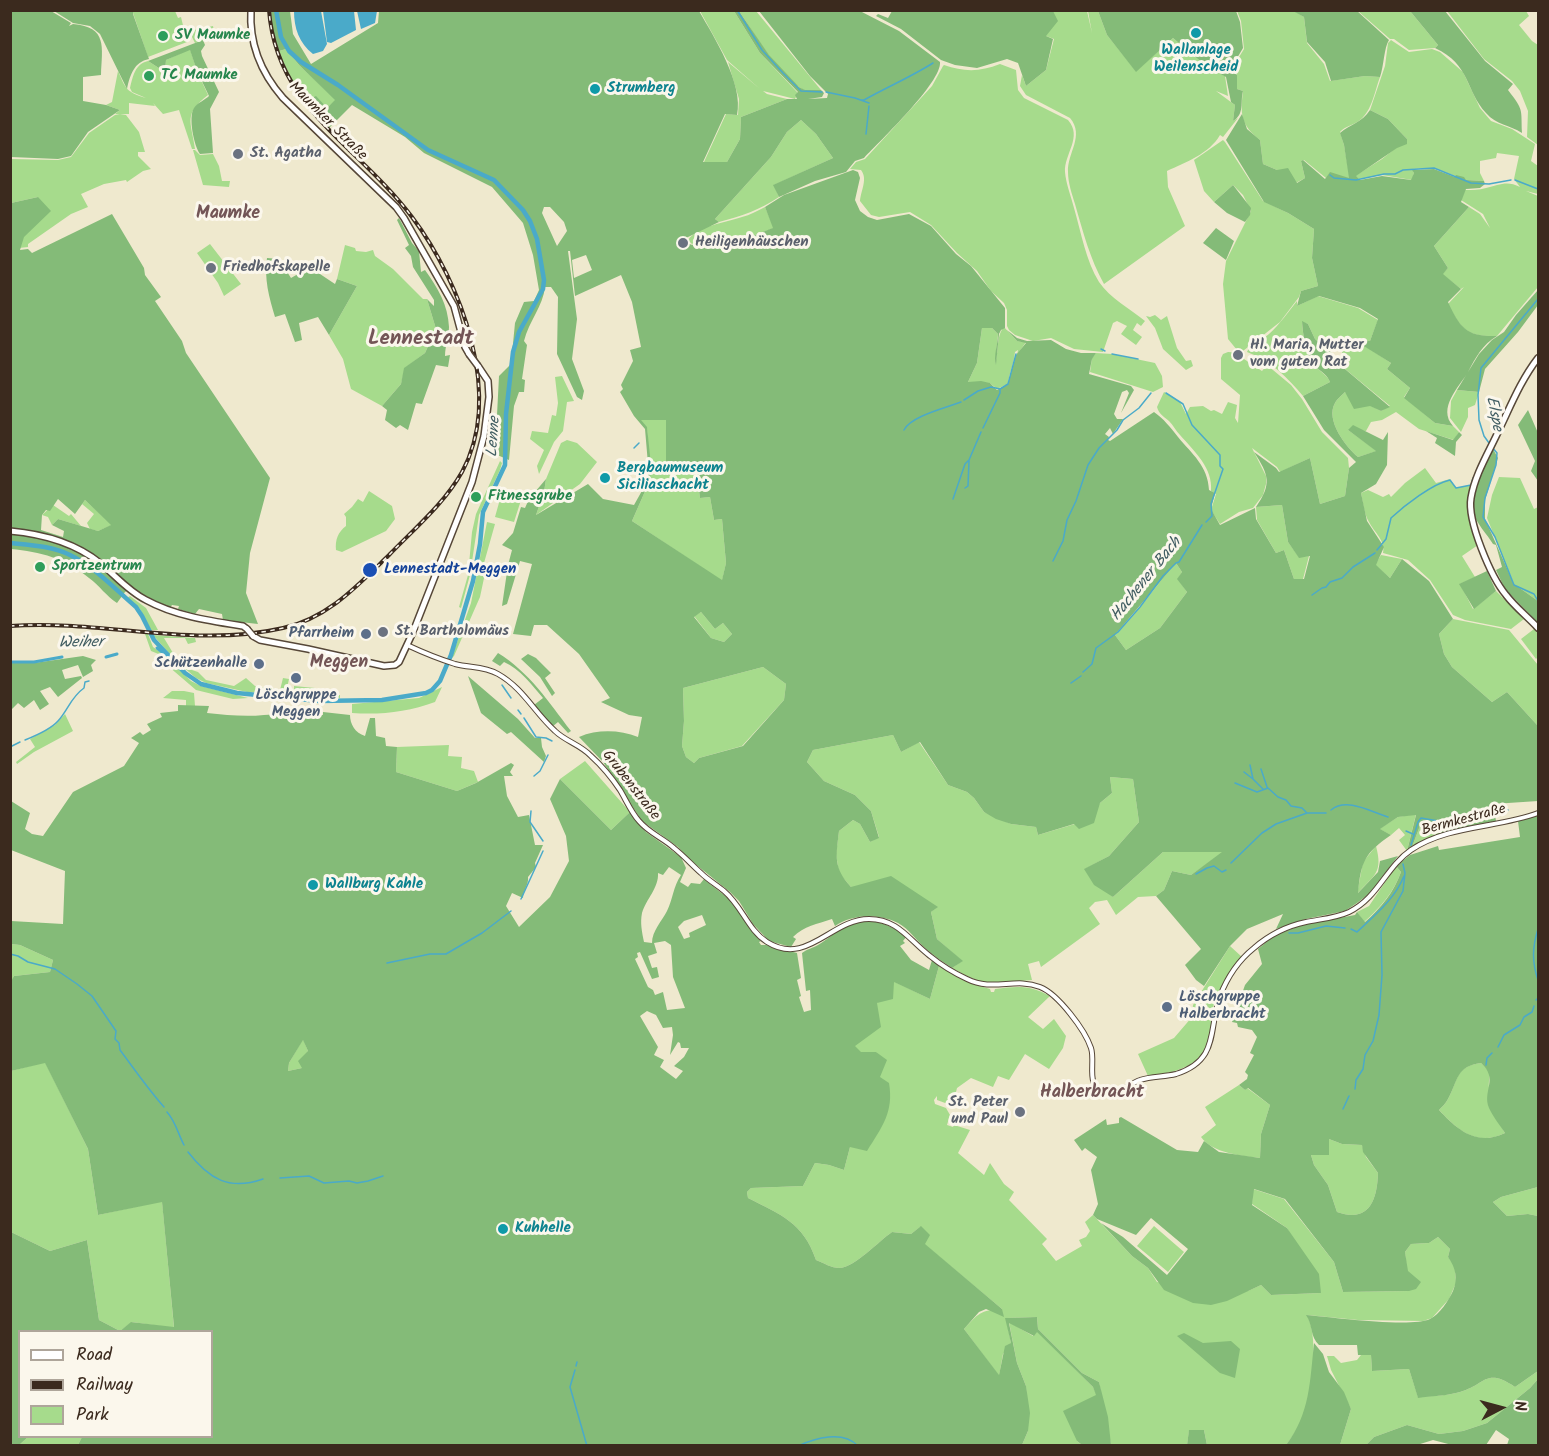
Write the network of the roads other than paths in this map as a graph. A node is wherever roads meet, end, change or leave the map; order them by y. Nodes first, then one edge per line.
1 (251, 10) edge
2 (1539, 358) edge
3 (10, 531) edge
4 (1539, 628) edge
5 (407, 645) junction
6 (1539, 813) edge
7 (1092, 1078) joint

1 - 5 main road, Maumker Straße, bridge
2 - 4 main road
3 - 5 main road, Maumker Straße, bridge
5 - 7 main road, Grubenstraße
6 - 7 main road, Bermkestraße

